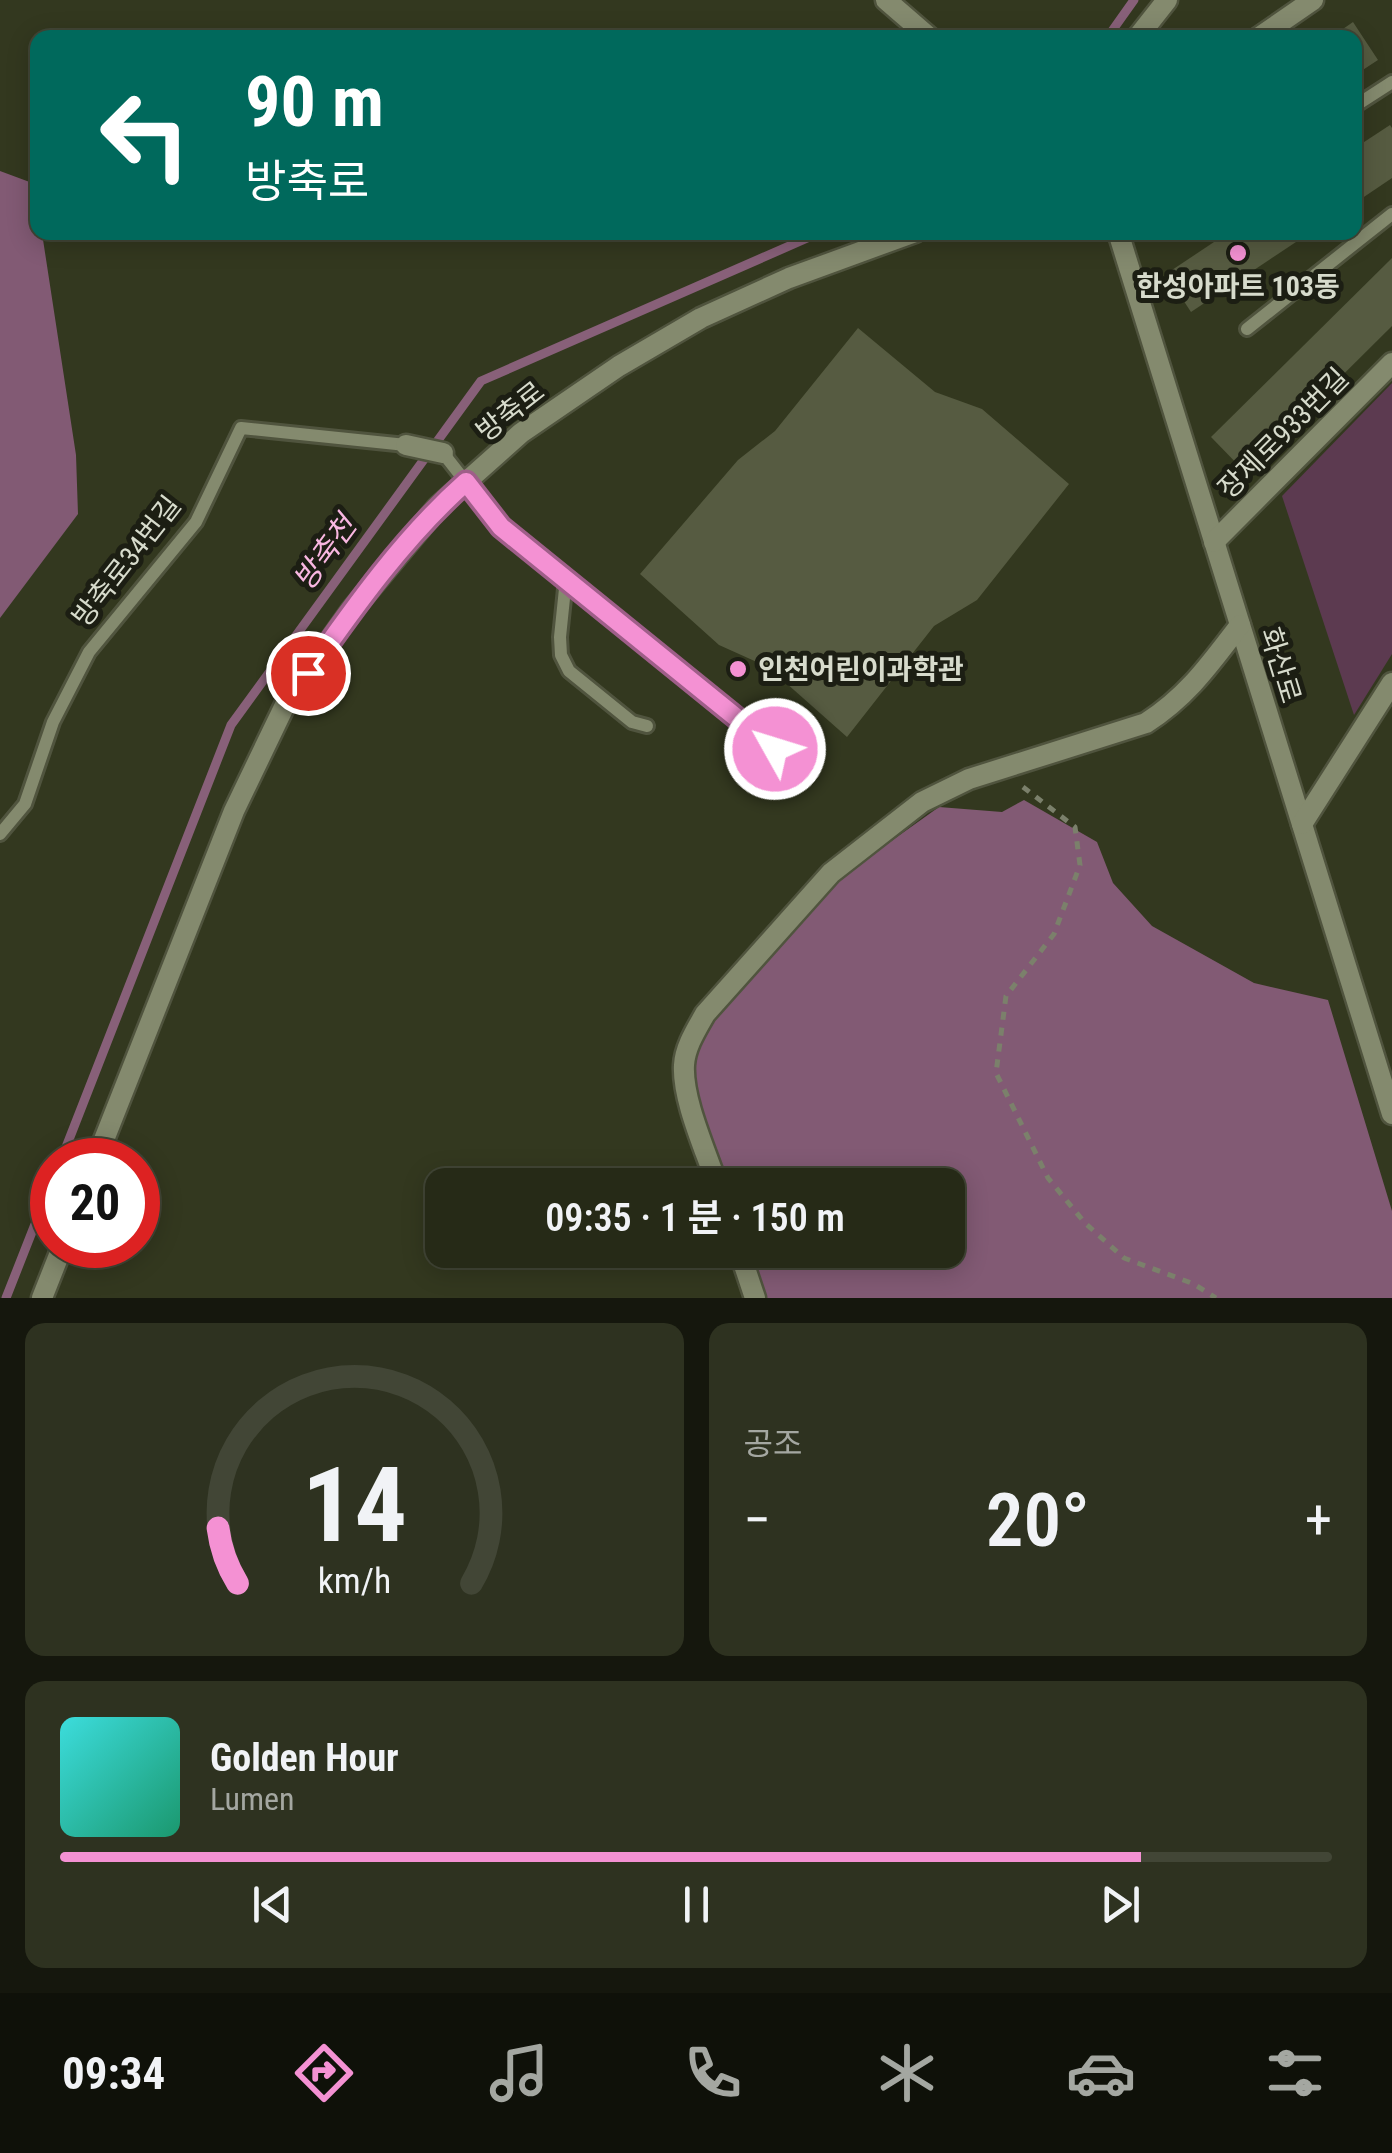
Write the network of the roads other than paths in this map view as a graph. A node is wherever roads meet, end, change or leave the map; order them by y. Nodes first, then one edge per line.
1 (886, 0) edge
2 (1167, 0) edge
3 (1312, 0) edge
4 (921, 30) edge
5 (1143, 30) edge
6 (1269, 30) edge
7 (1391, 86) edge
8 (1362, 102) edge
9 (1392, 214) edge
10 (1362, 238) edge
11 (892, 240) edge
12 (1120, 240) edge
13 (1359, 240) edge
14 (1247, 329) dead end
15 (1392, 362) edge
16 (406, 445) joint
17 (443, 453) joint
18 (466, 482) junction
19 (1214, 542) junction
20 (566, 580) junction
21 (1240, 625) junction
22 (1392, 683) edge
23 (647, 726) dead end
24 (775, 749) dead end
25 (1302, 824) junction
26 (0, 834) edge
27 (1391, 1105) edge
28 (105, 1138) edge
29 (711, 1168) edge
30 (54, 1268) edge
31 (745, 1268) edge
32 (42, 1298) edge
33 (755, 1298) edge

1 - 4 street
2 - 5 street
3 - 6 street
7 - 8 lane
9 - 10 lane
11 - 18 street, 방축로
12 - 19 street, 화산로
13 - 14 lane
15 - 19 street, 장제로933번길
16 - 17 street, 방축로34번길
16 - 26 lane, 방축로34번길
17 - 18 lane, 방축로34번길
18 - 20 lane, 방축로34번길
18 - 28 street, 방축로
19 - 21 street, 화산로
20 - 23 lane
20 - 24 lane, 방축로34번길
21 - 25 street, 화산로
21 - 29 street
22 - 25 street
25 - 27 street, 화산로
30 - 32 street
31 - 33 street

